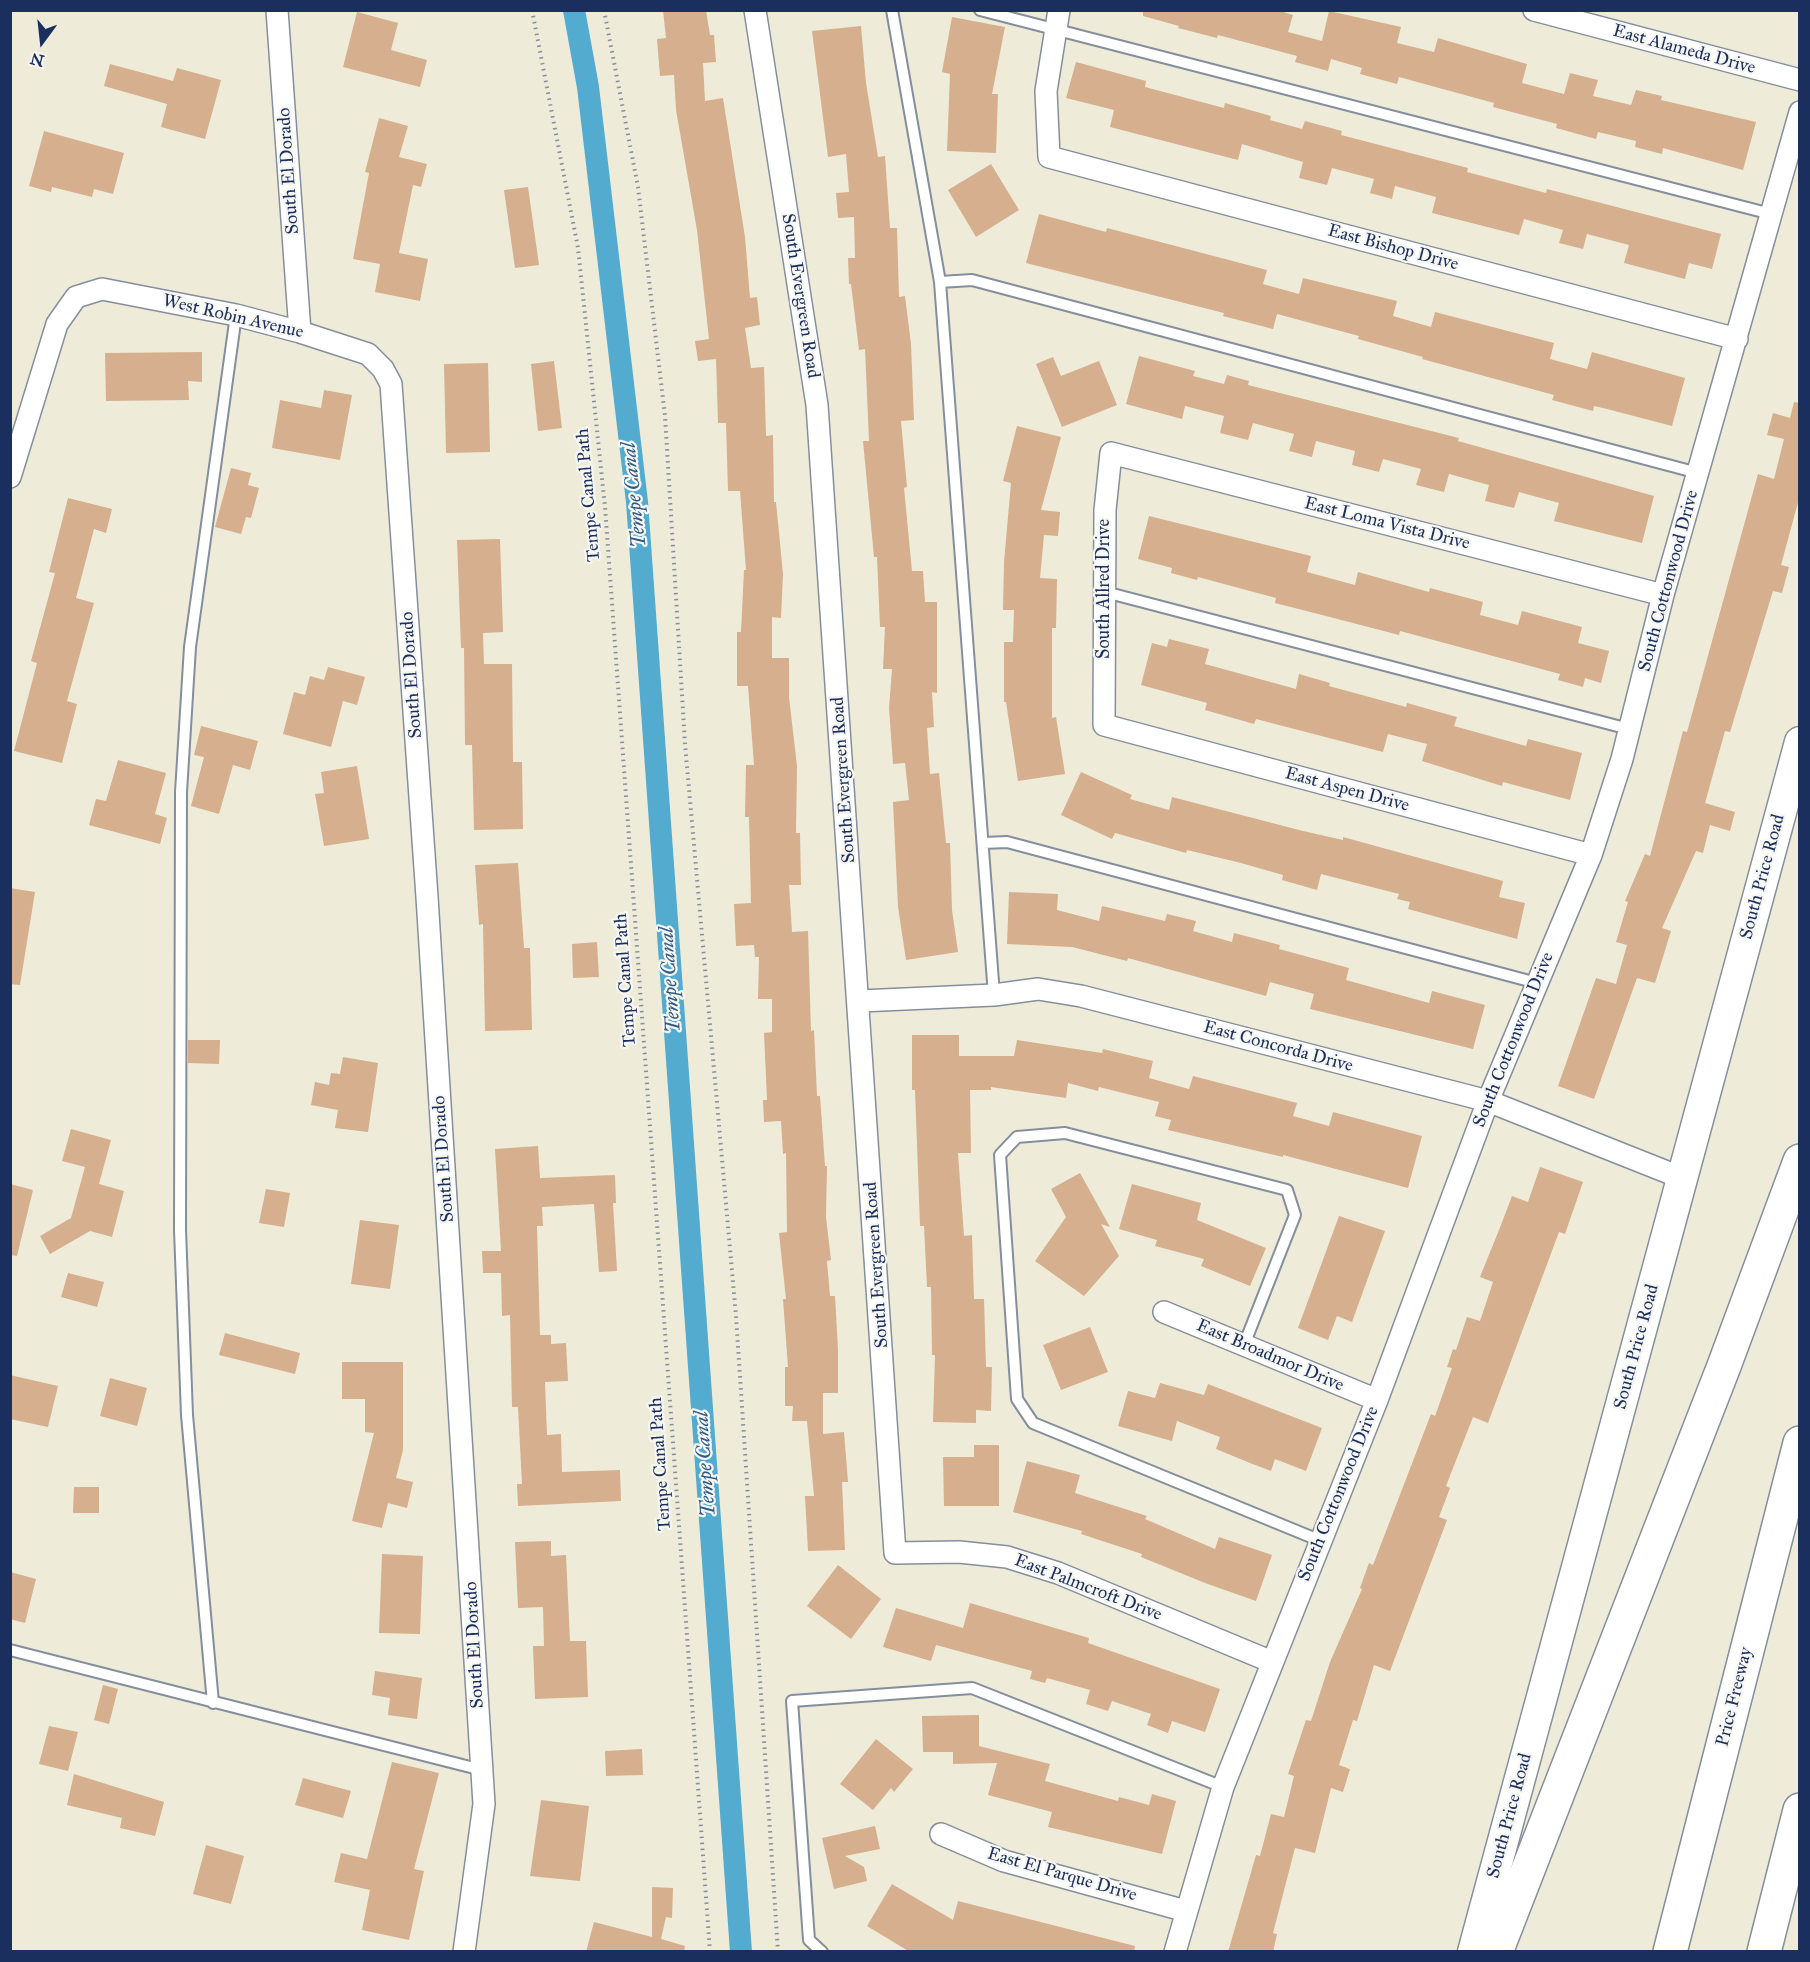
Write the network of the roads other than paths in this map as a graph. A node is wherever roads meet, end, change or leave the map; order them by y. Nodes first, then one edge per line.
1 (277, 10) edge
2 (755, 10) edge
3 (892, 10) edge
4 (981, 10) edge
5 (1534, 10) edge
6 (1057, 21) edge
7 (1800, 80) edge
8 (1800, 112) edge
9 (1771, 214) junction
10 (940, 282) junction
11 (236, 315) junction
12 (300, 332) junction
13 (1737, 339) junction
14 (383, 369) joint
15 (1111, 453) joint
16 (1698, 473) junction
17 (10, 477) edge
18 (1105, 592) junction
19 (1663, 595) junction
20 (1104, 725) joint
21 (1629, 729) junction
22 (1800, 742) edge
23 (983, 843) junction
24 (1591, 855) junction
25 (1537, 983) junction
26 (994, 995) junction
27 (860, 1001) junction
28 (1488, 1101) junction
29 (1800, 1161) edge
30 (1682, 1178) junction
31 (1164, 1312) dead end
32 (1244, 1345) junction
33 (1377, 1400) junction
34 (1800, 1443) edge
35 (1321, 1541) junction
36 (895, 1553) joint
37 (10, 1650) edge
38 (1272, 1662) junction
39 (213, 1702) junction
40 (482, 1770) junction
41 (1223, 1787) junction
42 (1800, 1810) edge
43 (941, 1834) dead end
44 (1186, 1911) junction
45 (464, 1952) edge
46 (822, 1952) edge
47 (1175, 1952) edge
48 (1473, 1952) edge
49 (1496, 1952) edge
50 (1670, 1952) edge
51 (1764, 1952) edge

1 - 12 street, South El Dorado
2 - 27 street, South Evergreen Road
3 - 10 lane
4 - 6 lane
5 - 7 street, East Alameda Drive
6 - 9 lane
6 - 13 street, East Bishop Drive
8 - 9 street, South Cottonwood Drive
9 - 13 street, South Cottonwood Drive
10 - 16 lane
10 - 23 lane
11 - 12 street, West Robin Avenue
11 - 17 street, West Robin Avenue
11 - 39 lane
12 - 14 street, West Robin Avenue
13 - 16 street, South Cottonwood Drive
14 - 40 street, South El Dorado
15 - 18 street, South Allred Drive
15 - 19 street, East Loma Vista Drive
16 - 19 street, South Cottonwood Drive
18 - 20 street, South Allred Drive
18 - 21 lane
19 - 21 street, South Cottonwood Drive
20 - 24 street, East Aspen Drive
21 - 24 street, South Cottonwood Drive
22 - 30 main road, South Price Road
23 - 25 lane
23 - 26 lane
24 - 25 street, South Cottonwood Drive
25 - 28 street, South Cottonwood Drive
26 - 27 street, East Concorda Drive
26 - 28 street, East Concorda Drive
27 - 36 street, South Evergreen Road
28 - 30 street, East Concorda Drive
28 - 33 street, South Cottonwood Drive
29 - 49 highway
30 - 48 main road, South Price Road
31 - 32 street, East Broadmor Drive
32 - 33 street, East Broadmor Drive
32 - 35 lane
33 - 35 street, South Cottonwood Drive
34 - 50 highway, Price Freeway
35 - 38 street, South Cottonwood Drive
36 - 38 street, East Palmcroft Drive
37 - 39 lane
38 - 41 street, South Cottonwood Drive
39 - 40 lane
40 - 45 street, South El Dorado
41 - 44 street, South Cottonwood Drive
41 - 46 lane
42 - 51 highway
43 - 44 street, East El Parque Drive
44 - 47 street, South Cottonwood Drive

